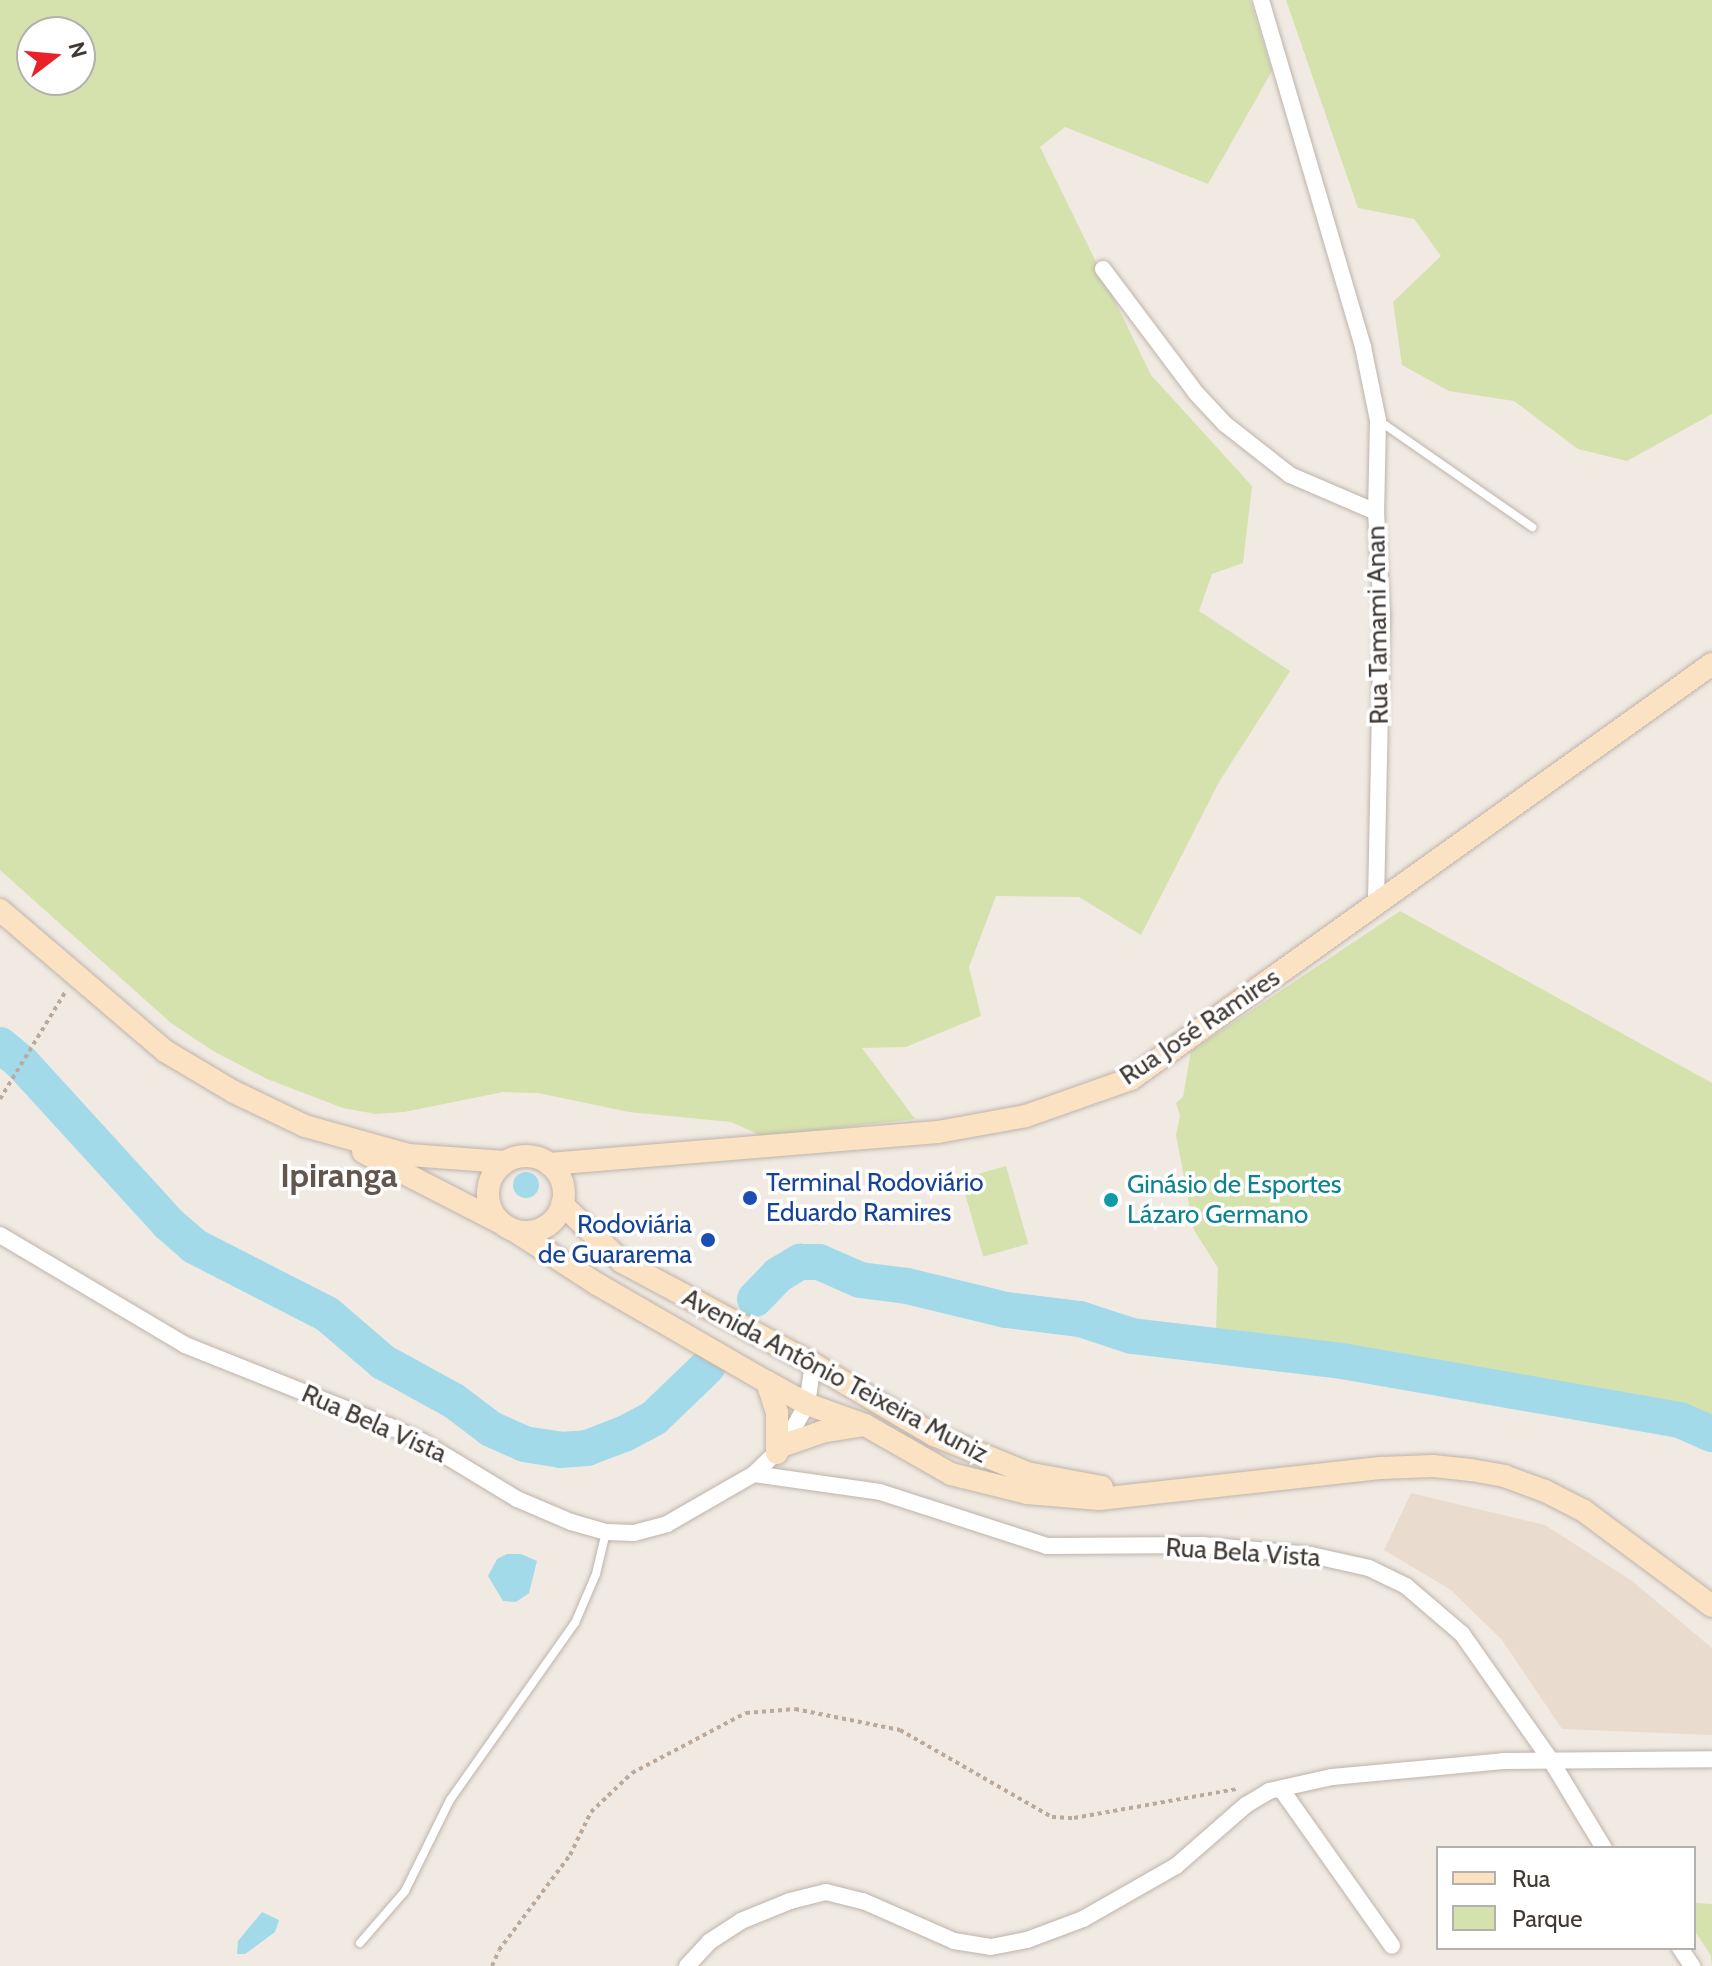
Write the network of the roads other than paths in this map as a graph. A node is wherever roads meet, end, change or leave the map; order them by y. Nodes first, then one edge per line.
1 (1261, 0) edge
2 (1103, 269) dead end
3 (1378, 420) junction
4 (1376, 512) junction
5 (1532, 527) dead end
6 (1712, 664) edge
7 (1376, 905) junction
8 (0, 910) edge
9 (319, 1130) junction
10 (505, 1162) junction
11 (549, 1164) junction
12 (562, 1204) junction
13 (507, 1226) junction
14 (0, 1235) edge
15 (813, 1364) junction
16 (767, 1382) junction
17 (807, 1404) junction
18 (865, 1425) junction
19 (781, 1449) junction
20 (754, 1474) junction
21 (1135, 1493) junction
22 (606, 1532) junction
23 (1712, 1606) edge
24 (1550, 1759) junction
25 (1712, 1759) edge
26 (1275, 1790) junction
27 (1603, 1846) edge
28 (360, 1943) dead end
29 (1392, 1946) dead end
30 (687, 1966) edge

1 - 3 street, Rua Tamami Anan
2 - 4 street
3 - 4 street, Rua Tamami Anan
3 - 5 lane
4 - 7 street, Rua Tamami Anan
6 - 7 main road, Rua José Ramires
7 - 11 main road, Rua José Ramires
8 - 9 main road, Avenida Antônio Teixeira Muniz
9 - 10 main road, Avenida Antônio Teixeira Muniz
9 - 13 main road, Avenida Antônio Teixeira Muniz
10 - 11 main road, Avenida Antônio Teixeira Muniz
10 - 13 main road
11 - 12 main road, Avenida Antônio Teixeira Muniz
12 - 13 main road
12 - 15 main road, Avenida Antônio Teixeira Muniz
13 - 16 main road, Avenida Antônio Teixeira Muniz
14 - 22 street, Rua Bela Vista
15 - 17 street
15 - 21 main road, Avenida Antônio Teixeira Muniz
16 - 17 main road, Avenida Antônio Teixeira Muniz
16 - 19 main road
17 - 18 main road, Avenida Antônio Teixeira Muniz
17 - 19 street, Rua Bela Vista
18 - 19 main road
18 - 21 main road, Avenida Antônio Teixeira Muniz
19 - 20 street, Rua Bela Vista
20 - 22 street, Rua Bela Vista
20 - 24 street, Rua Bela Vista
21 - 23 main road, Avenida Antônio Teixeira Muniz
22 - 28 lane
24 - 25 street
24 - 26 street
24 - 27 street, Rua Bela Vista
26 - 29 street
26 - 30 street

